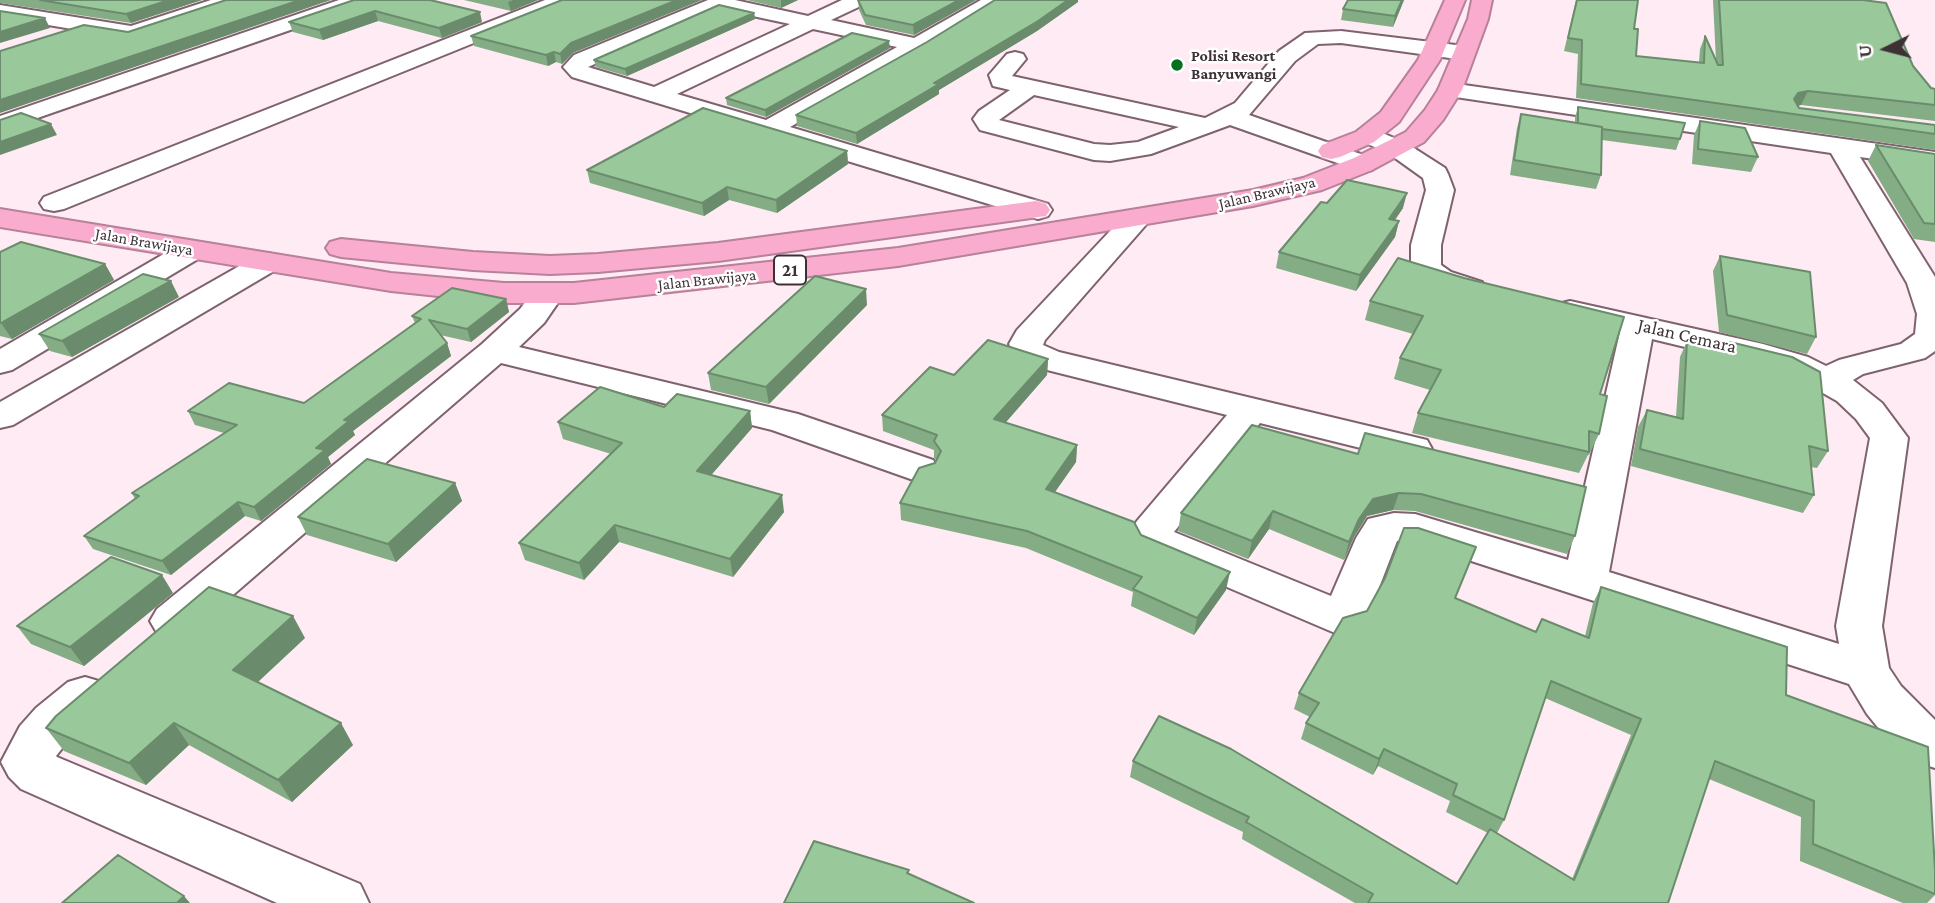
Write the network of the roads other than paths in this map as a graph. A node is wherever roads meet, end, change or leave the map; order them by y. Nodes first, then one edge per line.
1 (232, 0) edge
2 (358, 0) edge
3 (563, 0) edge
4 (858, 0) edge
5 (995, 0) edge
6 (1455, 0) edge
7 (1482, 0) edge
8 (722, 1) edge
9 (90, 4) edge
10 (0, 10) edge
11 (477, 12) edge
12 (512, 20) junction
13 (810, 23) junction
14 (47, 28) junction
15 (918, 45) junction
16 (1434, 49) junction
17 (1015, 59) dead end
18 (1456, 73) junction
19 (1020, 94) junction
20 (656, 95) junction
21 (1700, 103) edge
22 (1230, 117) junction
23 (0, 124) edge
24 (1205, 125) junction
25 (769, 129) junction
26 (1167, 142) junction
27 (1840, 146) junction
28 (1376, 149) junction
29 (1331, 152) junction
30 (1935, 160) edge
31 (0, 194) edge
32 (54, 203) junction
33 (1038, 209) junction
34 (0, 218) edge
35 (1137, 219) junction
36 (192, 250) junction
37 (268, 262) junction
38 (548, 294) junction
39 (1506, 297) edge
40 (1542, 305) edge
41 (1637, 324) junction
42 (494, 351) junction
43 (0, 363) edge
44 (1826, 380) junction
45 (1251, 410) junction
46 (0, 417) edge
47 (1440, 456) edge
48 (919, 469) edge
49 (1585, 581) junction
50 (1866, 671) junction
51 (1935, 747) edge
52 (340, 903) edge

1 - 14 street
2 - 23 street
3 - 12 street
4 - 13 street
5 - 15 street
6 - 16 highway, Jalan Brawijaya / 21
7 - 18 highway, Jalan Brawijaya / 21
8 - 13 street
8 - 20 street
9 - 14 street
10 - 14 street
11 - 12 street
12 - 32 street
13 - 15 street
13 - 20 street
15 - 25 street
16 - 18 street
16 - 22 street
16 - 28 highway, Jalan Brawijaya / 21
17 - 19 street
18 - 21 street
18 - 27 street
18 - 28 highway, Jalan Brawijaya / 21
19 - 24 street
19 - 26 street
19 - 26 street
20 - 25 street
22 - 24 street
22 - 29 street
24 - 26 street
25 - 33 street
27 - 30 street
27 - 44 street
28 - 29 highway, Jalan Brawijaya / 21
28 - 35 highway, Jalan Brawijaya / 21
28 - 39 street
29 - 33 highway, Jalan Brawijaya / 21
31 - 32 highway, Jalan Brawijaya / 21
32 - 33 highway, Jalan Brawijaya / 21
34 - 36 highway, Jalan Brawijaya / 21
35 - 38 highway, Jalan Brawijaya / 21
35 - 45 street
36 - 37 highway, Jalan Brawijaya / 21
36 - 43 street
37 - 38 highway, Jalan Brawijaya / 21
37 - 46 street
38 - 42 street
40 - 41 street, Jalan Cemara
41 - 44 street, Jalan Cemara
41 - 49 street
42 - 48 street
42 - 52 street
44 - 50 street, Jalan Cemara
45 - 47 street
45 - 49 street
49 - 50 street
50 - 51 street, Jalan Cemara

